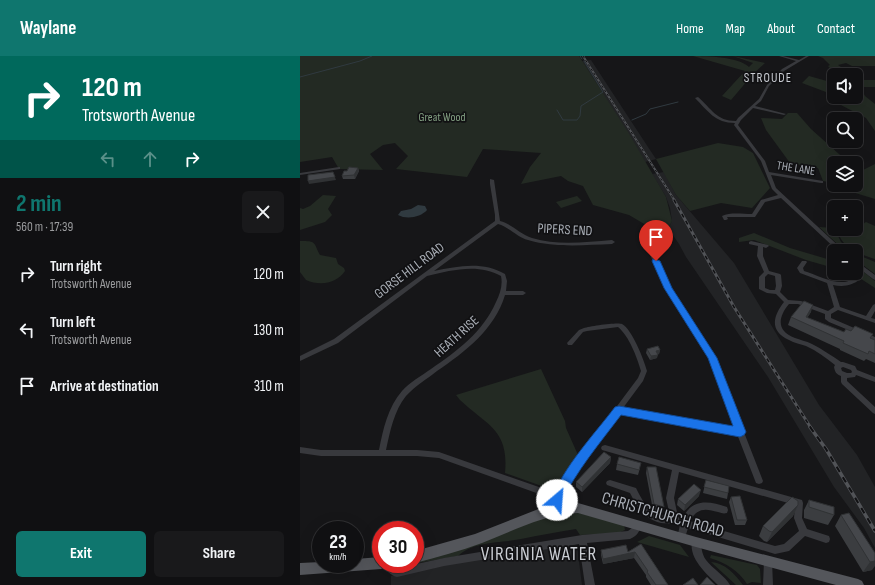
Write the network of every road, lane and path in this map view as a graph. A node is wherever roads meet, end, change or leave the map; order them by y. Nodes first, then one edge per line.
1 (780, 56) edge
2 (808, 56) edge
3 (799, 61) junction
4 (697, 98) dead end
5 (754, 106) junction
6 (784, 114) dead end
7 (736, 124) junction
8 (339, 168) dead end
9 (768, 173) junction
10 (300, 174) edge
11 (492, 180) dead end
12 (821, 182) dead end
13 (781, 196) junction
14 (726, 219) dead end
15 (497, 222) junction
16 (612, 242) dead end
17 (751, 243) dead end
18 (834, 244) edge
19 (650, 248) dead end
20 (804, 262) dead end
21 (863, 269) edge
22 (767, 272) junction
23 (425, 275) junction
24 (875, 278) edge
25 (856, 280) edge
26 (829, 282) junction
27 (777, 292) junction
28 (503, 293) junction
29 (523, 293) dead end
30 (787, 302) junction
31 (875, 306) edge
32 (837, 308) junction
33 (828, 313) junction
34 (868, 318) junction
35 (875, 321) edge
36 (875, 339) edge
37 (570, 343) dead end
38 (300, 359) edge
39 (840, 365) junction
40 (855, 372) junction
41 (844, 376) junction
42 (875, 380) edge
43 (619, 410) junction
44 (875, 411) edge
45 (740, 432) junction
46 (605, 448) dead end
47 (300, 450) edge
48 (382, 453) junction
49 (676, 468) junction
50 (759, 481) dead end
51 (610, 483) dead end
52 (558, 497) junction
53 (560, 509) junction
54 (724, 510) dead end
55 (675, 520) junction
56 (686, 522) junction
57 (637, 526) junction
58 (804, 532) junction
59 (681, 538) junction
60 (826, 539) dead end
61 (582, 540) junction
62 (696, 542) junction
63 (424, 554) edge
64 (768, 561) junction
65 (372, 564) edge
66 (424, 567) edge
67 (300, 569) edge
68 (590, 585) edge
69 (725, 585) edge
70 (768, 585) edge
71 (858, 585) edge

1 - 3 street
2 - 3 street
3 - 5 street
4 - 7 street
5 - 6 street
5 - 7 street
7 - 9 street
8 - 10 street
9 - 12 street, THE LANE
9 - 13 street
11 - 15 street
13 - 14 street
13 - 18 street
15 - 16 street, PIPERS END
15 - 23 street, GORSE HILL ROAD
17 - 22 street
19 - 45 street
20 - 26 street
21 - 24 street
22 - 27 street
22 - 27 street
23 - 28 street, HEATH RISE
23 - 38 street, GORSE HILL ROAD
25 - 26 street
26 - 32 street
27 - 30 street
28 - 29 street
28 - 48 street, HEATH RISE
30 - 33 street
30 - 39 street
31 - 34 street
32 - 33 street
32 - 34 street
33 - 36 street
34 - 35 street
37 - 43 street
39 - 40 street
39 - 41 street
40 - 41 street
40 - 42 street
41 - 44 street
43 - 45 street
43 - 52 street
45 - 50 street
46 - 49 street
47 - 48 street
48 - 52 street
49 - 55 street
49 - 58 street
51 - 55 street
52 - 53 street
53 - 57 main road, CHRISTCHURCH ROAD
53 - 63 main road, CHRISTCHURCH ROAD
54 - 56 street
55 - 56 street
56 - 58 street
56 - 59 street
57 - 59 main road, CHRISTCHURCH ROAD
57 - 61 street
58 - 60 street
59 - 62 main road, CHRISTCHURCH ROAD
61 - 66 street
61 - 68 street
62 - 64 main road, CHRISTCHURCH ROAD
62 - 69 street
64 - 70 street
64 - 71 main road, CHRISTCHURCH ROAD
65 - 67 main road

